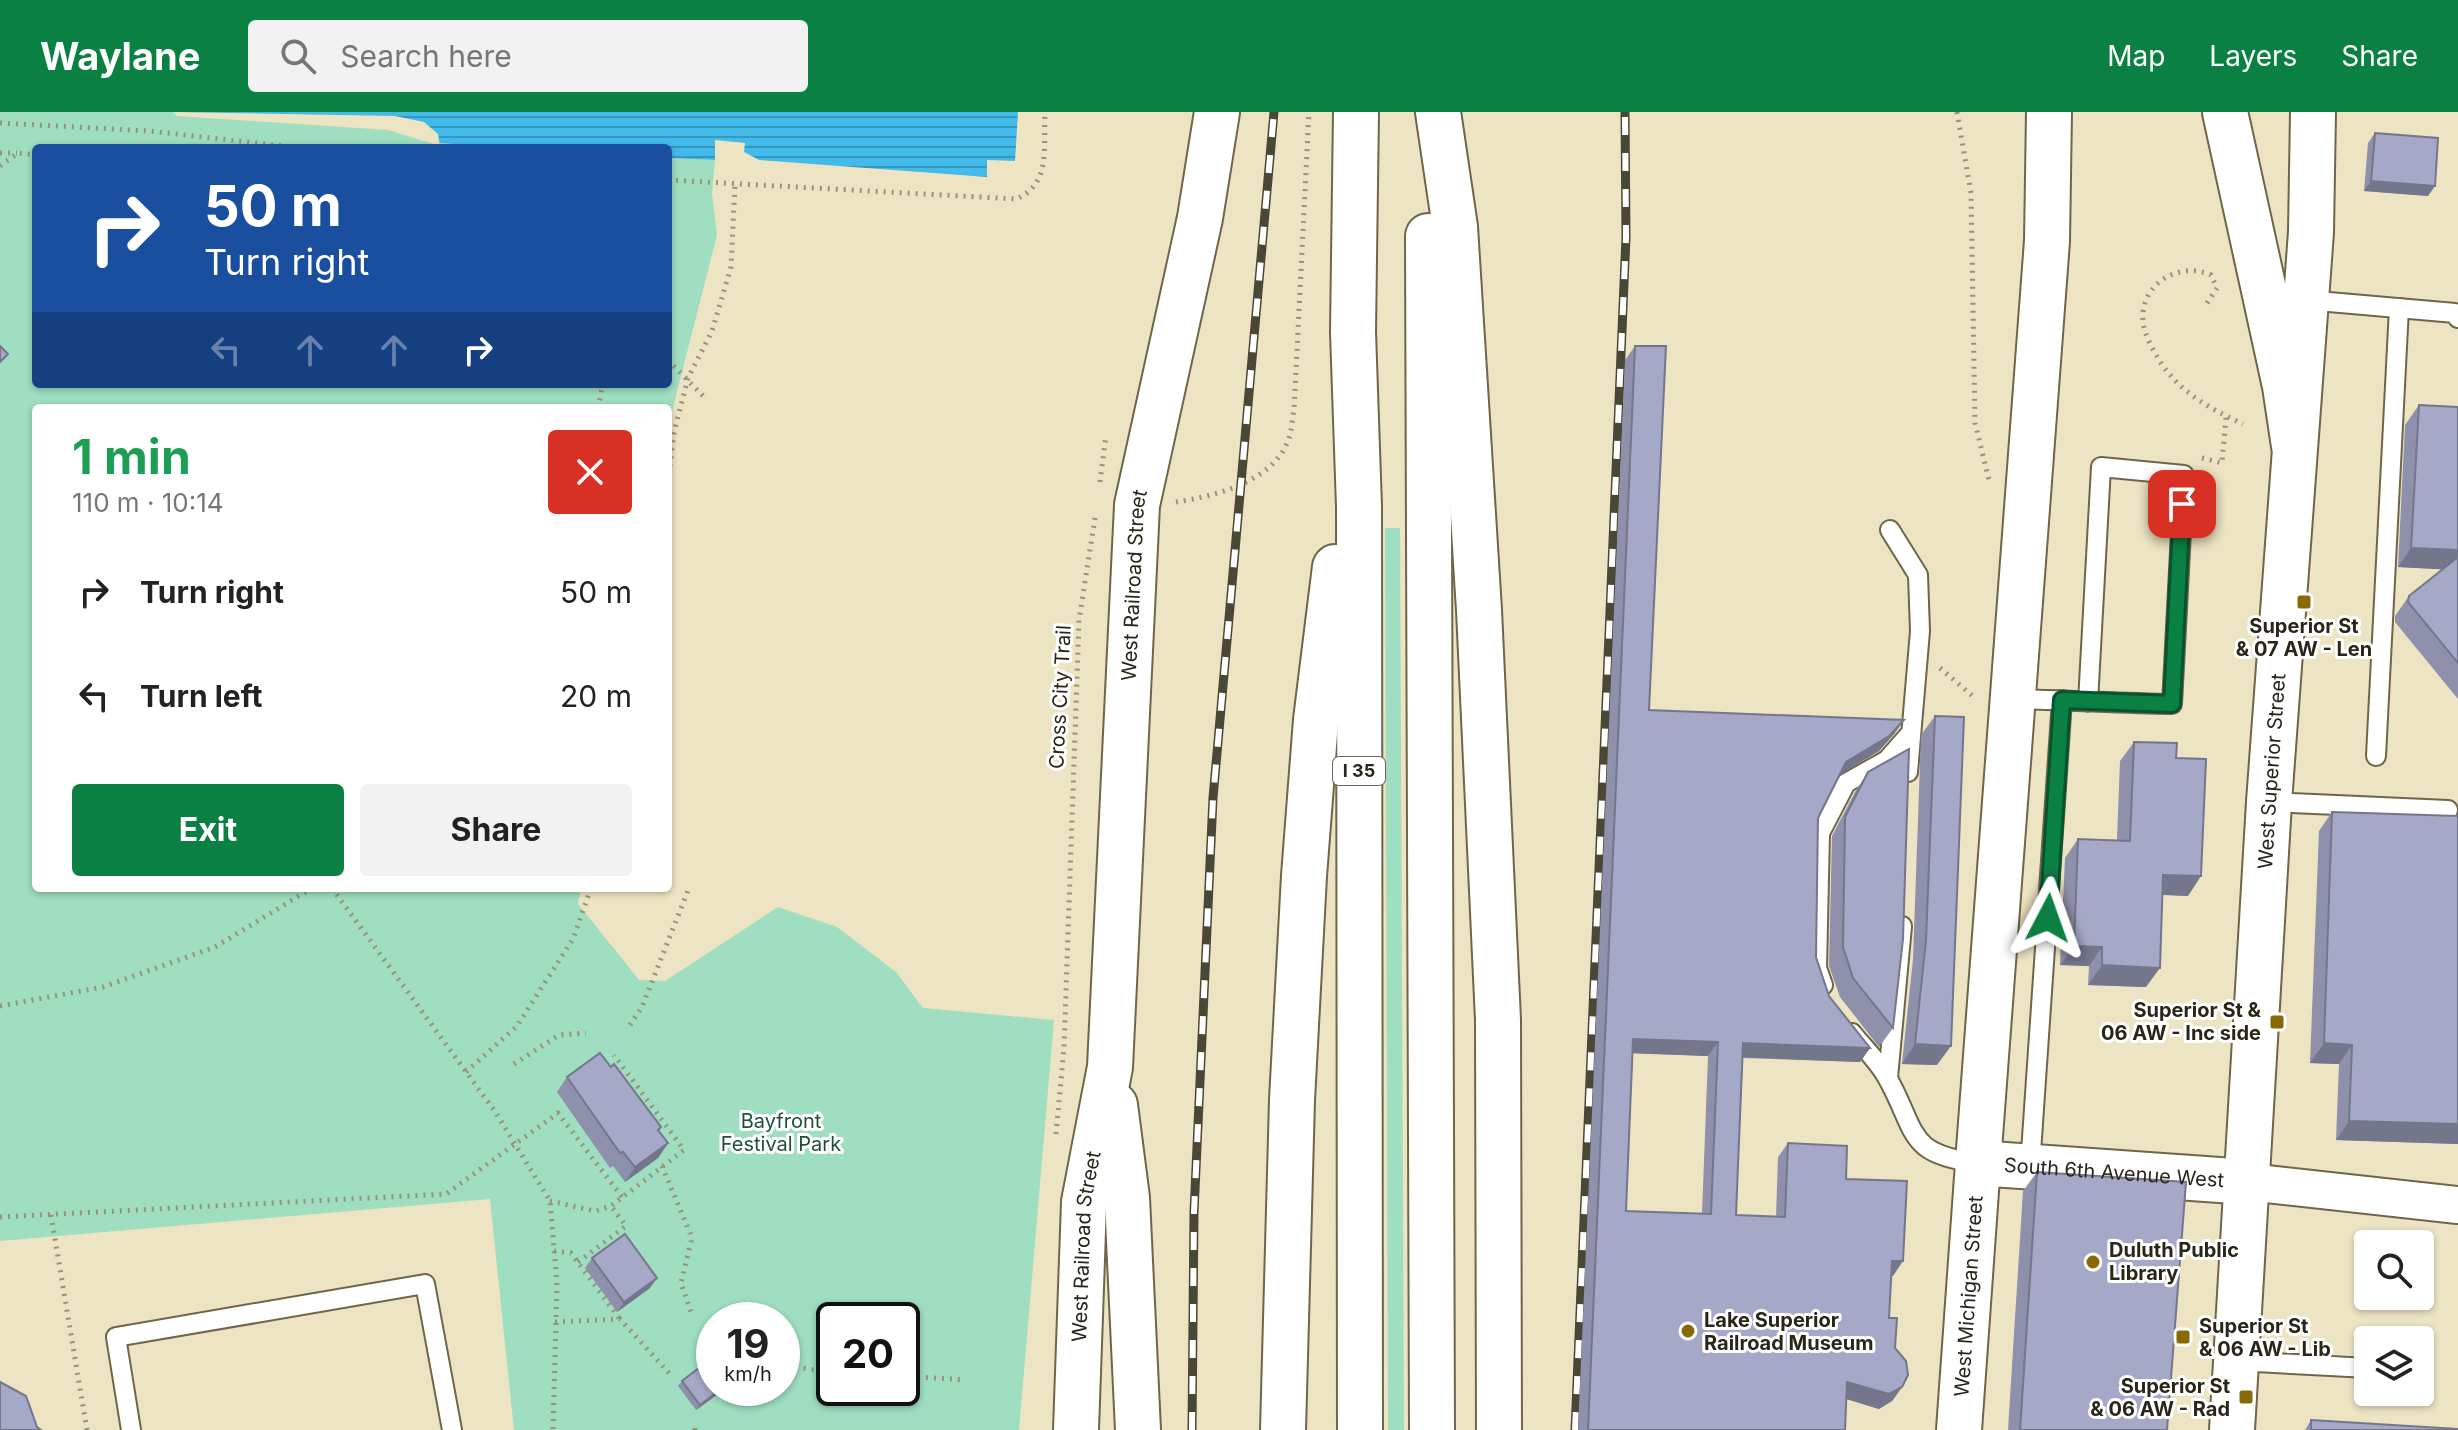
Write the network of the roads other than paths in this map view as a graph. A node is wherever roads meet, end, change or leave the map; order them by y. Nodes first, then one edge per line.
1 (1217, 112) edge
2 (1356, 112) edge
3 (1428, 112) edge
4 (1438, 112) edge
5 (2049, 112) edge
6 (2225, 112) edge
7 (2313, 112) edge
8 (2306, 300) junction
9 (2399, 308) junction
10 (2458, 318) edge
11 (1354, 406) junction
12 (2294, 446) junction
13 (1890, 530) dead end
14 (1987, 697) junction
15 (2062, 700) junction
16 (2088, 702) junction
17 (1909, 735) junction
18 (2376, 756) dead end
19 (1907, 795) edge
20 (2269, 802) junction
21 (2448, 810) dead end
22 (1903, 914) edge
23 (1110, 1067) junction
24 (1888, 1078) junction
25 (1978, 1163) junction
26 (2030, 1167) junction
27 (2248, 1182) junction
28 (2458, 1205) edge
29 (2237, 1361) junction
30 (2354, 1367) edge
31 (131, 1430) edge
32 (452, 1430) edge
33 (1076, 1430) edge
34 (1138, 1430) edge
35 (1283, 1430) edge
36 (1360, 1430) edge
37 (1432, 1430) edge
38 (1499, 1430) edge
39 (1959, 1430) edge
40 (2232, 1430) edge

1 - 23 main road, West Railroad Street
2 - 11 main road, I 35
3 - 37 main road
4 - 38 main road
5 - 14 main road, West Michigan Street
6 - 12 main road
7 - 8 main road, West Superior Street
8 - 9 lane
8 - 12 main road, West Superior Street
9 - 10 lane
9 - 18 lane
11 - 35 main road
11 - 36 main road, I 35
12 - 20 main road, West Superior Street
13 - 17 lane
14 - 15 lane
14 - 25 main road, West Michigan Street
15 - 16 lane
15 - 26 lane
16 - 16 lane
17 - 19 lane
17 - 24 lane
20 - 21 lane
20 - 27 main road, West Superior Street
22 - 24 lane
23 - 33 main road, West Railroad Street
23 - 34 main road, West Railroad Street
24 - 25 lane
25 - 26 main road, South 6th Avenue West
25 - 39 main road, West Michigan Street
26 - 27 main road, South 6th Avenue West
27 - 28 street
27 - 29 main road, West Superior Street
29 - 30 lane
29 - 40 main road, West Superior Street
31 - 32 lane

